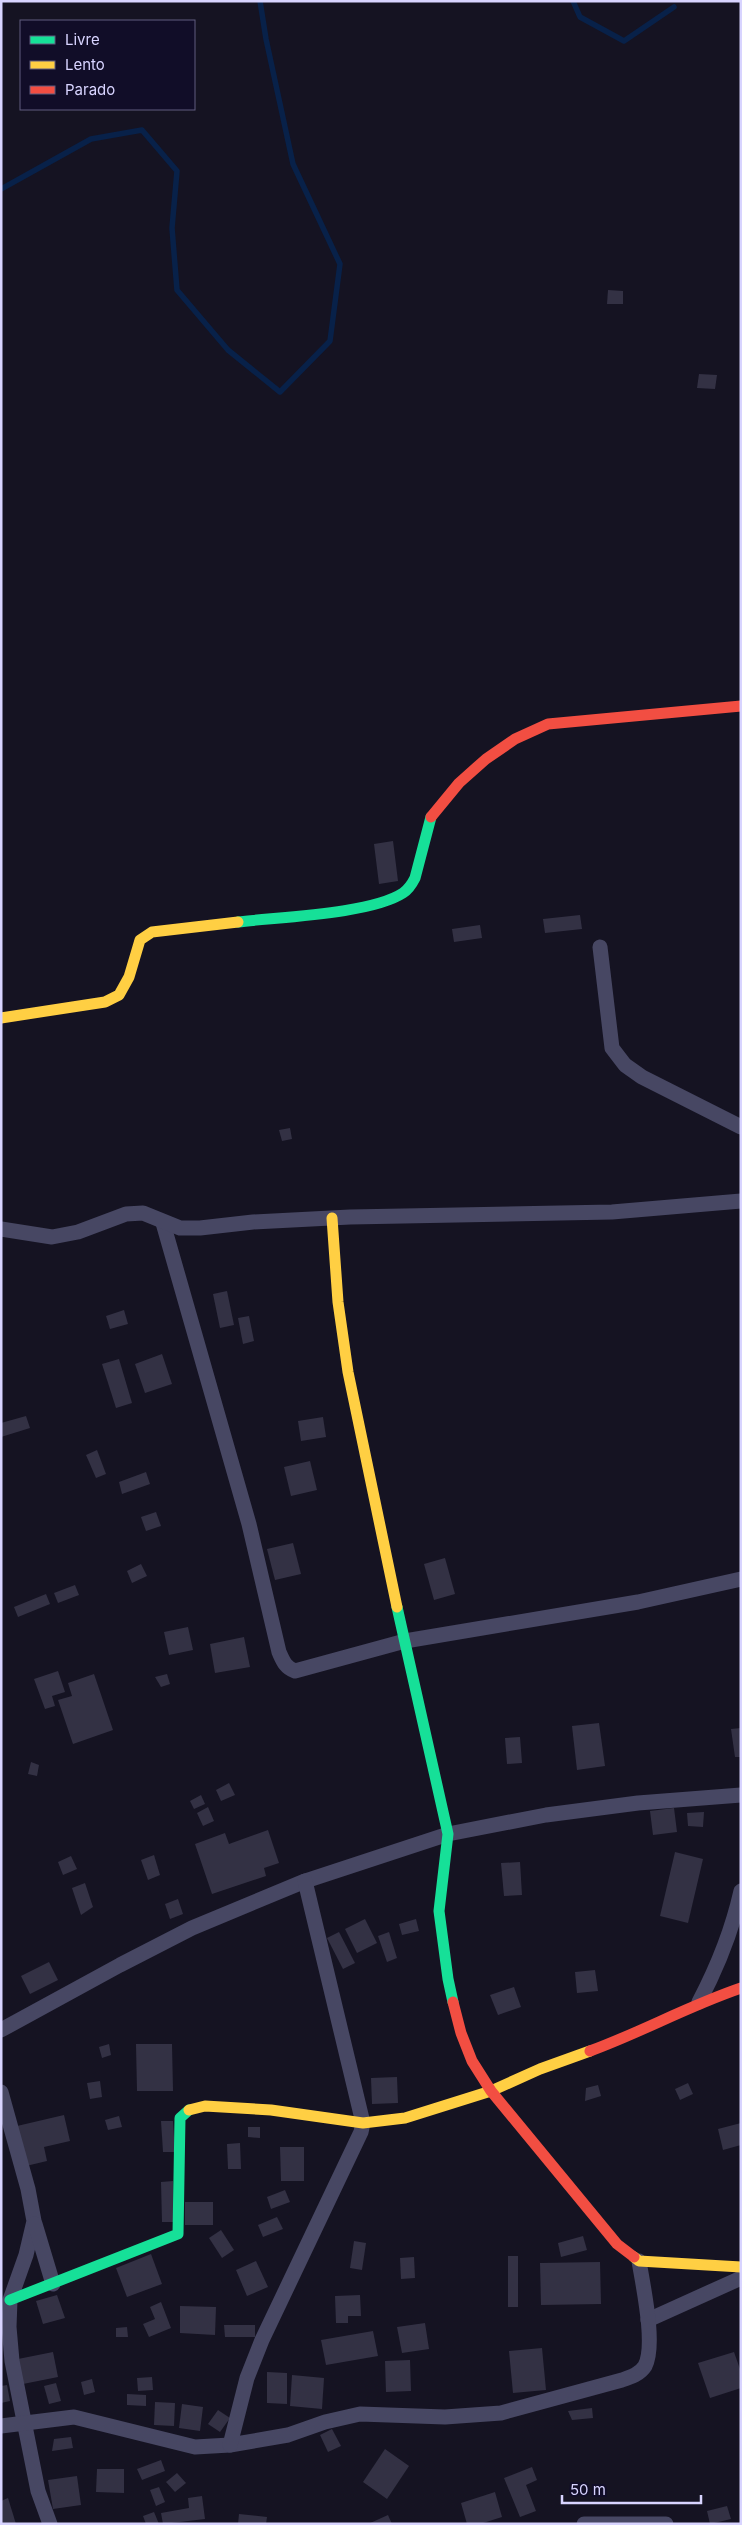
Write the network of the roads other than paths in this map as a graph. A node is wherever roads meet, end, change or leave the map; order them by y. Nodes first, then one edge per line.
1 (741, 706) edge
2 (600, 948) dead end
3 (1, 1018) edge
4 (741, 1127) edge
5 (741, 1201) edge
6 (332, 1218) junction
7 (164, 1223) junction
8 (1, 1230) edge
9 (741, 1579) edge
10 (405, 1641) junction
11 (741, 1794) edge
12 (448, 1834) junction
13 (305, 1881) junction
14 (741, 1891) edge
15 (741, 1988) edge
16 (699, 2002) junction
17 (1, 2030) edge
18 (490, 2091) junction
19 (1, 2092) edge
20 (363, 2123) junction
21 (34, 2220) junction
22 (639, 2261) junction
23 (741, 2267) edge
24 (741, 2278) edge
25 (52, 2284) junction
26 (10, 2300) junction
27 (648, 2320) junction
28 (24, 2424) junction
29 (1, 2426) edge
30 (230, 2445) junction
31 (50, 2524) edge
32 (584, 2524) edge
33 (666, 2524) edge

1 - 3 street
2 - 4 street
5 - 6 street
6 - 7 street
6 - 10 street
7 - 8 street
7 - 10 street
9 - 10 street
10 - 12 street
11 - 12 street
12 - 13 street
12 - 18 street
13 - 17 street
13 - 20 street
14 - 16 street
15 - 16 street
16 - 18 street
18 - 20 street
18 - 22 street
19 - 21 street
20 - 25 street
20 - 30 street
21 - 25 street
21 - 26 street
22 - 23 street
22 - 27 street
24 - 27 street
25 - 26 street
26 - 28 street
27 - 30 street
28 - 29 street
28 - 30 street
28 - 31 street
32 - 33 street

